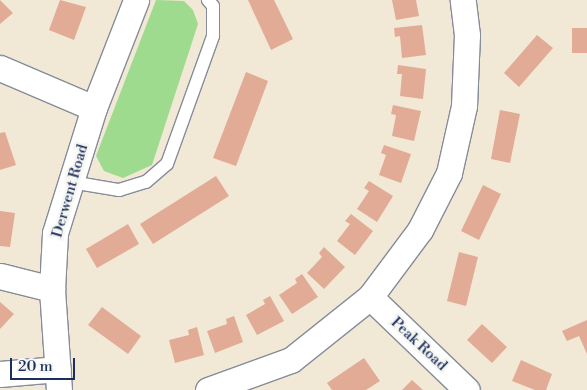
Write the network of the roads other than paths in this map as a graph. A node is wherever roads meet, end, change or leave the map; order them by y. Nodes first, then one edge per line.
1 (136, 0) edge
2 (208, 0) edge
3 (463, 0) edge
4 (0, 68) edge
5 (94, 108) junction
6 (71, 182) junction
7 (0, 276) edge
8 (52, 289) junction
9 (370, 297) junction
10 (0, 374) edge
11 (58, 379) edge
12 (208, 390) edge
13 (468, 390) edge

1 - 5 street, Derwent Road
2 - 6 lane
3 - 9 street
4 - 5 street
5 - 6 street, Derwent Road
6 - 8 street, Derwent Road
7 - 8 street
8 - 11 street, Derwent Road
9 - 12 street
9 - 13 street, Peak Road
10 - 11 street

